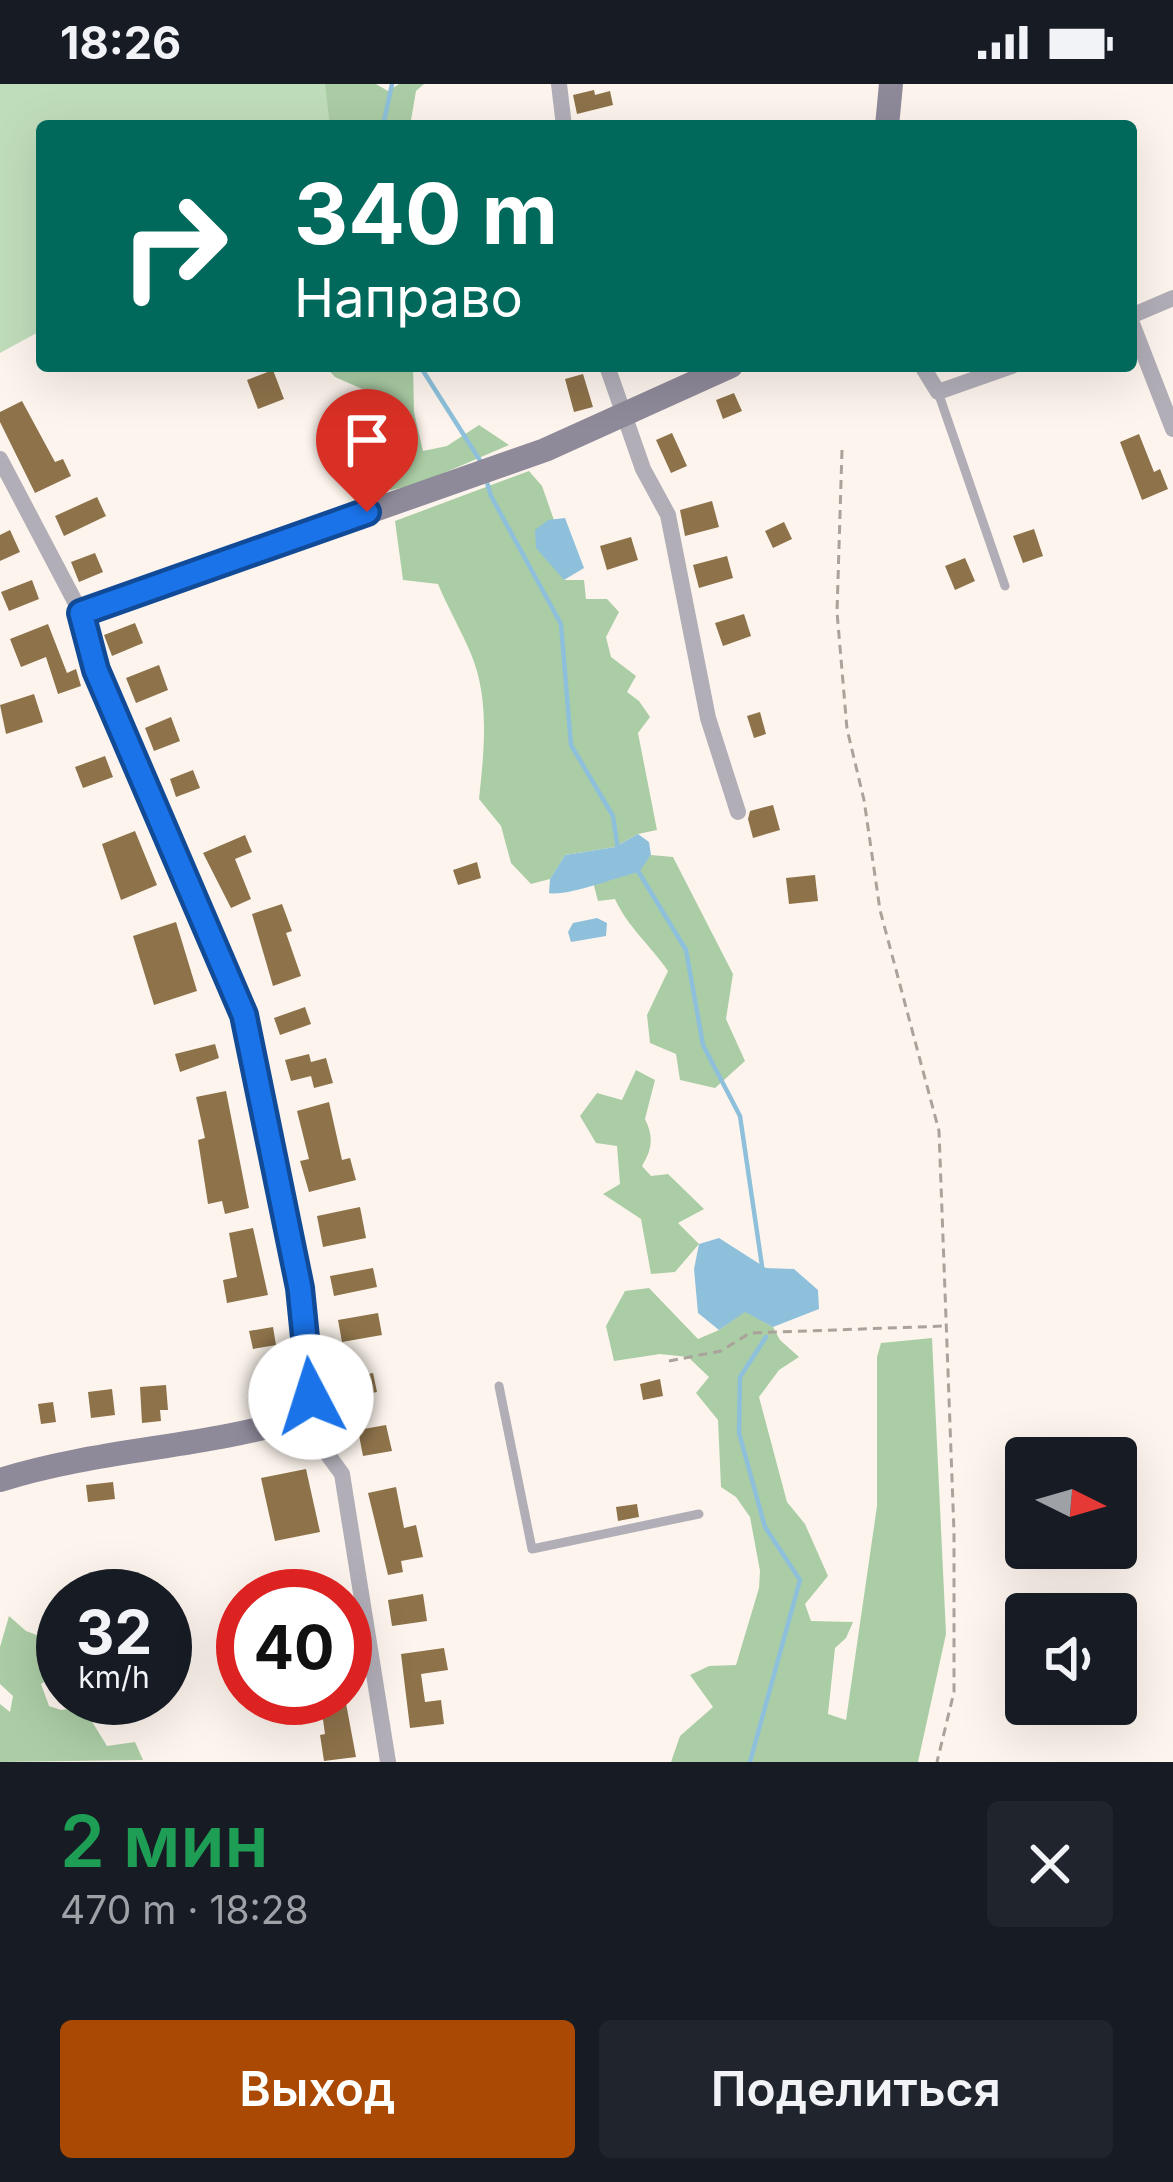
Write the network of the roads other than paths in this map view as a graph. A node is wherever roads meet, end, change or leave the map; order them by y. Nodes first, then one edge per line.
1 (559, 84) edge
2 (891, 84) edge
3 (563, 120) edge
4 (888, 120) edge
5 (1173, 298) edge
6 (1137, 315) edge
7 (1137, 334) edge
8 (609, 372) edge
9 (718, 372) edge
10 (926, 372) edge
11 (995, 372) edge
12 (938, 392) junction
13 (621, 416) junction
14 (1173, 429) edge
15 (0, 459) edge
16 (1005, 586) dead end
17 (81, 613) junction
18 (738, 812) dead end
19 (499, 1386) dead end
20 (301, 1418) junction
21 (0, 1480) edge
22 (699, 1514) dead end
23 (388, 1762) edge

1 - 3 street
2 - 4 street
5 - 6 street
7 - 14 street
8 - 13 street
9 - 13 street
10 - 12 street
11 - 12 street
12 - 16 lane
13 - 17 street
13 - 18 street
15 - 17 street
17 - 20 street
19 - 22 lane
20 - 21 street
20 - 23 street

